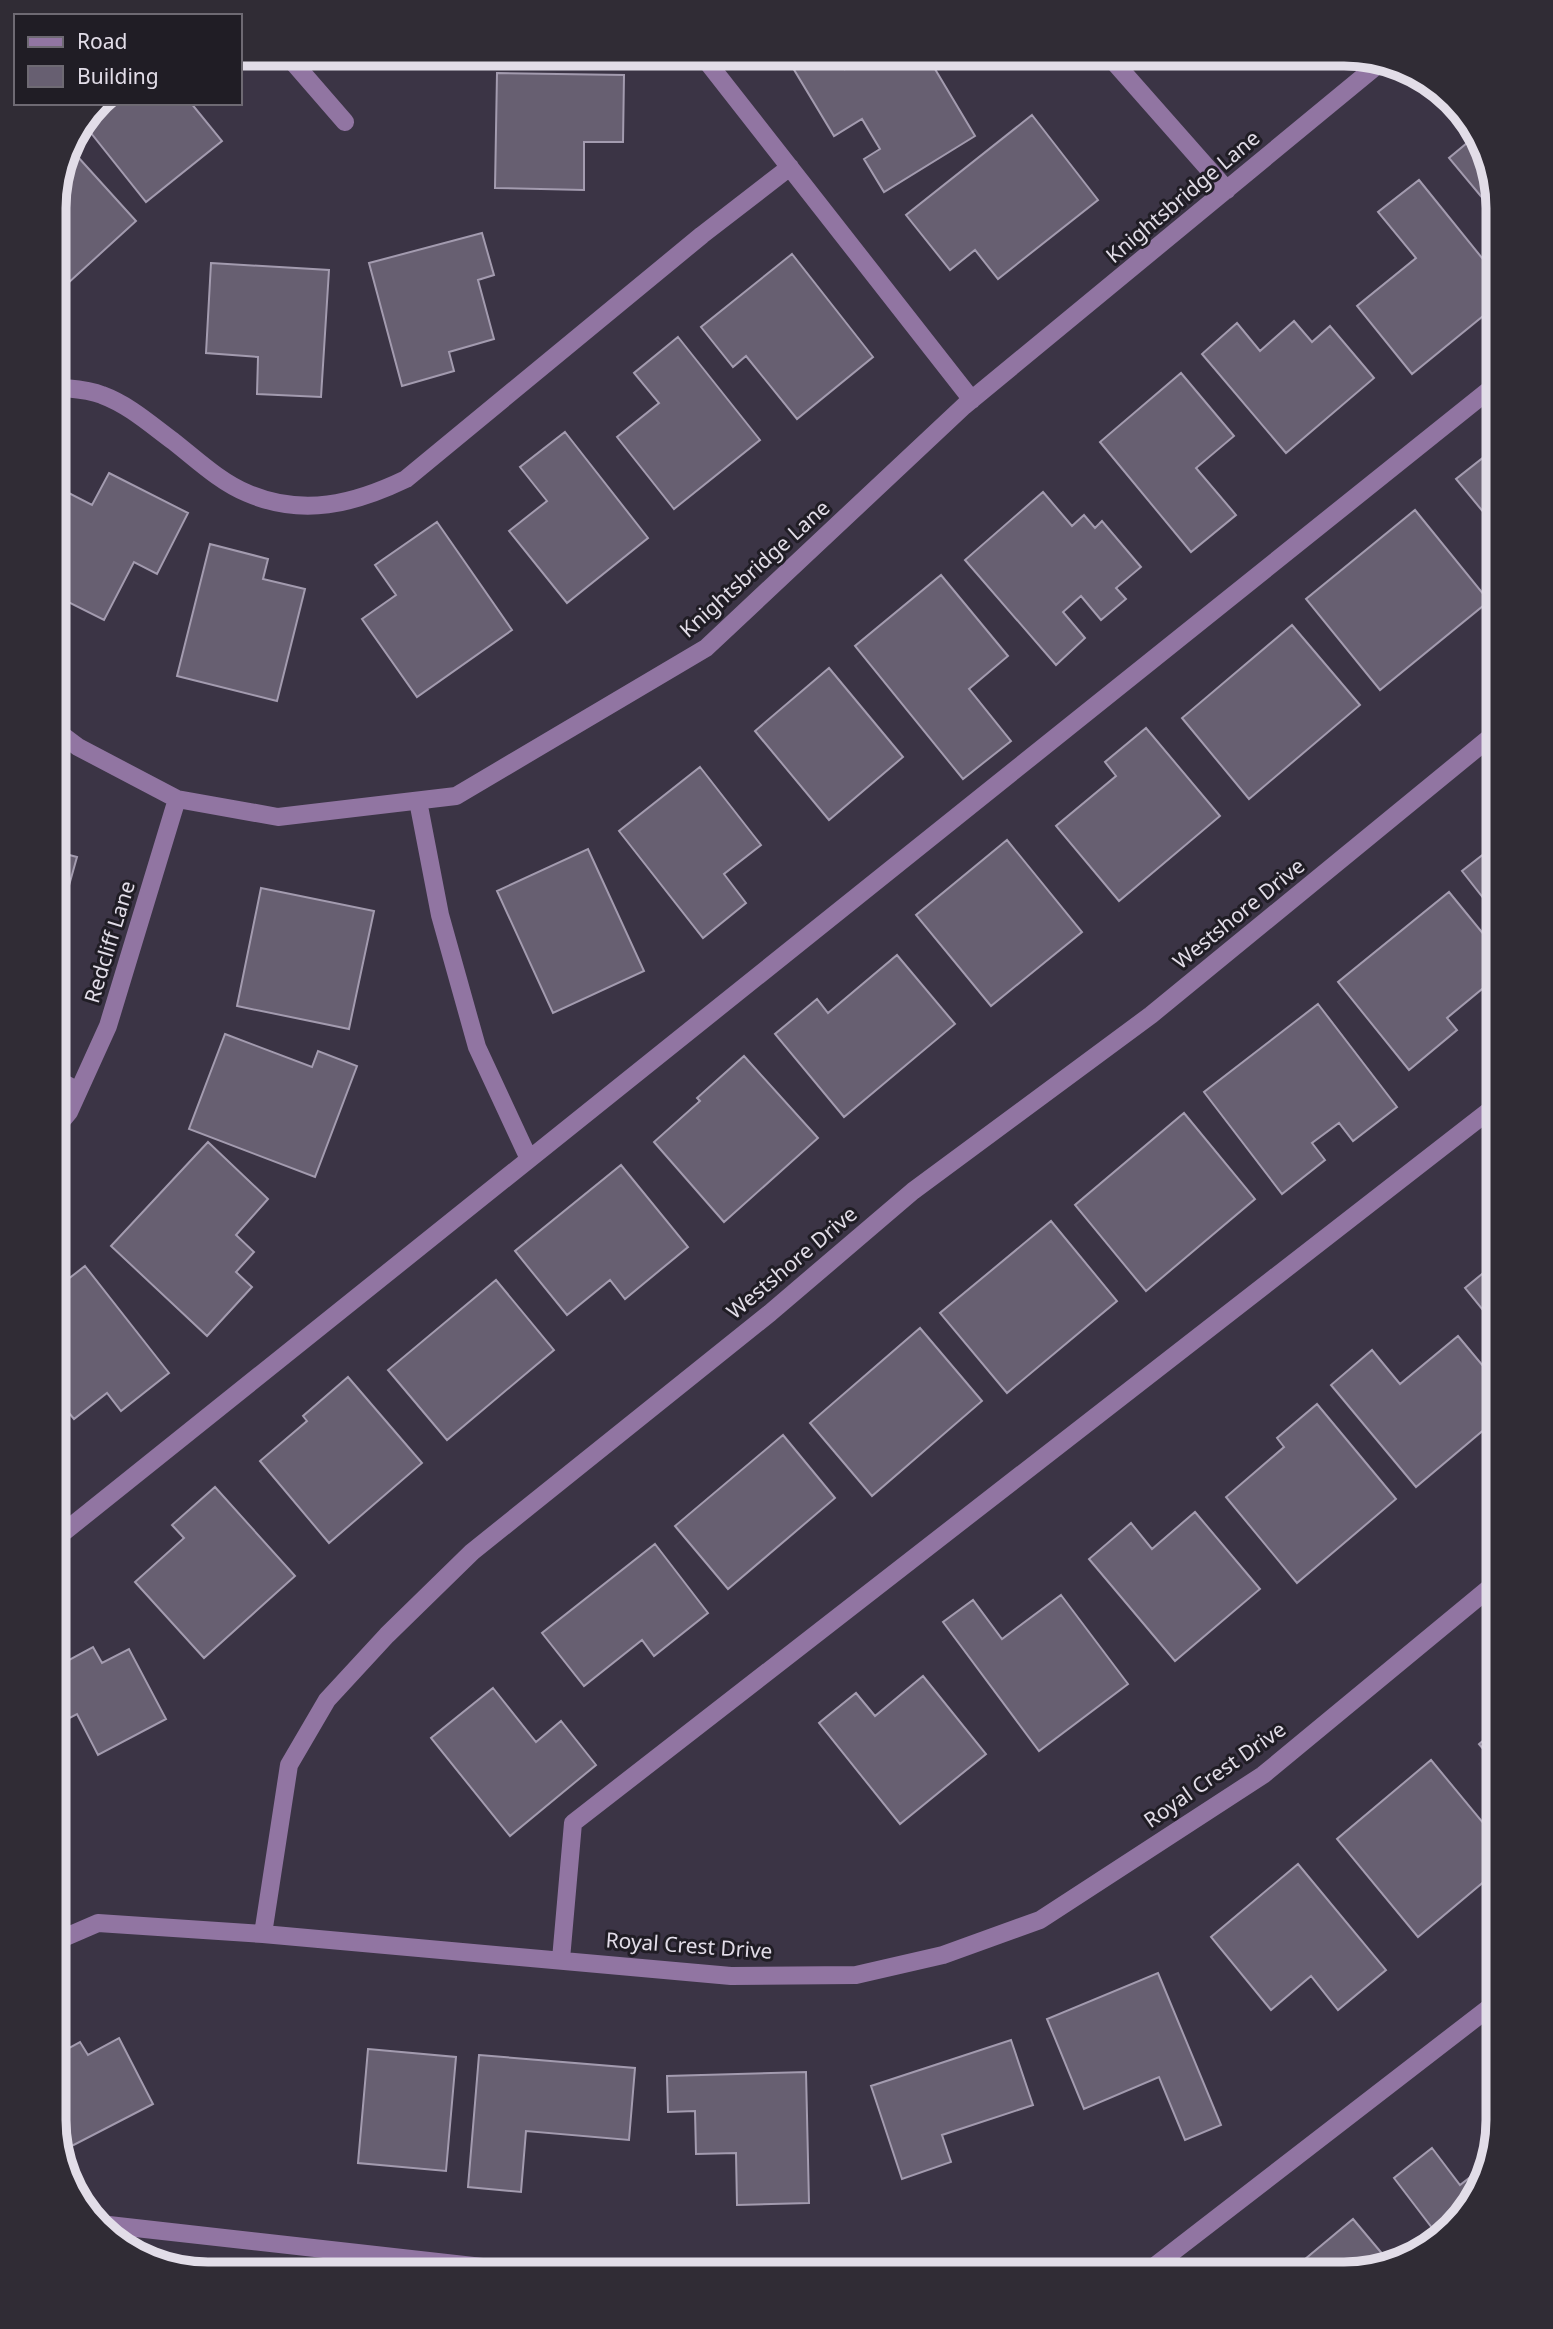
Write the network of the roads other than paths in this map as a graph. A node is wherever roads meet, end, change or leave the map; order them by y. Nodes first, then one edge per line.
1 (296, 66) edge
2 (711, 66) edge
3 (1118, 67) edge
4 (1372, 70) edge
5 (345, 122) dead end
6 (790, 167) junction
7 (1227, 190) junction
8 (67, 389) edge
9 (1486, 392) edge
10 (972, 400) junction
11 (67, 739) edge
12 (1486, 741) edge
13 (177, 799) junction
14 (418, 801) junction
15 (67, 1085) edge
16 (78, 1091) junction
17 (1486, 1112) edge
18 (67, 1115) edge
19 (529, 1159) junction
20 (66, 1530) edge
21 (1486, 1591) edge
22 (263, 1934) junction
23 (66, 1937) edge
24 (561, 1959) junction
25 (1486, 2010) edge
26 (113, 2225) edge
27 (446, 2262) edge
28 (1160, 2262) edge

1 - 5 street
2 - 6 street
3 - 7 street
4 - 7 street, Knightsbridge Lane
6 - 8 street
6 - 10 street
7 - 10 street, Knightsbridge Lane
9 - 19 street
10 - 14 street, Knightsbridge Lane
11 - 13 street, Knightsbridge Lane
12 - 22 street, Westshore Drive
13 - 14 street, Knightsbridge Lane
13 - 16 street, Redcliff Lane
14 - 19 street
15 - 16 street
16 - 18 street, Redcliff Lane
17 - 24 street
19 - 20 street
21 - 24 street, Royal Crest Drive
22 - 23 street, Royal Crest Drive
22 - 24 street, Royal Crest Drive
25 - 28 street
26 - 27 street

